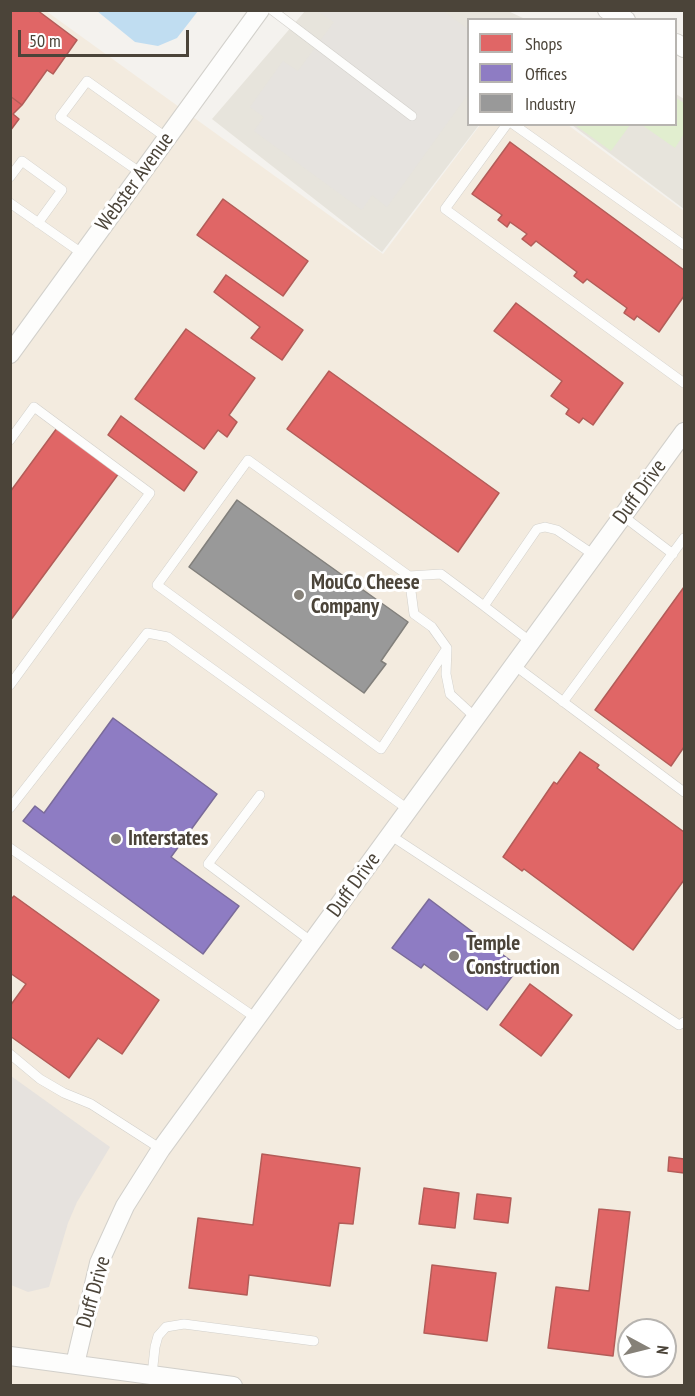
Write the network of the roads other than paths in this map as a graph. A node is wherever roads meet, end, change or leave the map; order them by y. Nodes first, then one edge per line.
1 (260, 10) edge
2 (272, 10) edge
3 (607, 10) edge
4 (622, 18) edge
5 (412, 116) dead end
6 (506, 126) edge
7 (516, 126) edge
8 (167, 138) junction
9 (141, 173) junction
10 (10, 177) edge
11 (10, 203) edge
12 (38, 223) junction
13 (684, 245) edge
14 (82, 254) junction
15 (10, 354) edge
16 (684, 383) edge
17 (684, 432) edge
18 (10, 440) edge
19 (623, 516) junction
20 (684, 538) edge
21 (673, 554) junction
22 (594, 555) junction
23 (409, 576) junction
24 (484, 606) junction
25 (531, 642) junction
26 (447, 648) junction
27 (514, 665) junction
28 (10, 685) edge
29 (563, 702) junction
30 (476, 718) junction
31 (684, 792) edge
32 (260, 795) dead end
33 (10, 808) edge
34 (409, 810) junction
35 (390, 835) junction
36 (10, 848) edge
37 (312, 942) junction
38 (256, 1018) junction
39 (684, 1022) edge
40 (10, 1054) edge
41 (161, 1149) junction
42 (314, 1341) dead end
43 (10, 1356) edge
44 (75, 1364) junction
45 (152, 1375) junction
46 (233, 1386) edge

1 - 8 street, Webster Avenue
2 - 5 lane
3 - 4 street
6 - 16 lane
7 - 13 lane
8 - 9 street, Webster Avenue
8 - 9 lane
9 - 14 street, Webster Avenue
10 - 12 lane
11 - 12 lane
12 - 14 lane
14 - 15 street, Webster Avenue
17 - 19 street, Duff Drive
18 - 28 lane
19 - 21 lane
19 - 22 street, Duff Drive
20 - 21 lane
21 - 29 lane
22 - 24 lane
22 - 25 street, Duff Drive
23 - 24 lane
23 - 26 lane
23 - 26 lane
24 - 25 lane
25 - 27 street, Duff Drive
26 - 30 lane
27 - 29 lane
27 - 30 street, Duff Drive
29 - 31 lane
30 - 34 street, Duff Drive
32 - 37 lane
33 - 34 lane
34 - 35 street, Duff Drive
35 - 37 street, Duff Drive
35 - 39 lane
36 - 38 lane
37 - 38 street, Duff Drive
38 - 41 street, Duff Drive
40 - 41 lane
41 - 44 street, Duff Drive
42 - 45 lane
43 - 44 street
44 - 45 street
45 - 46 street

